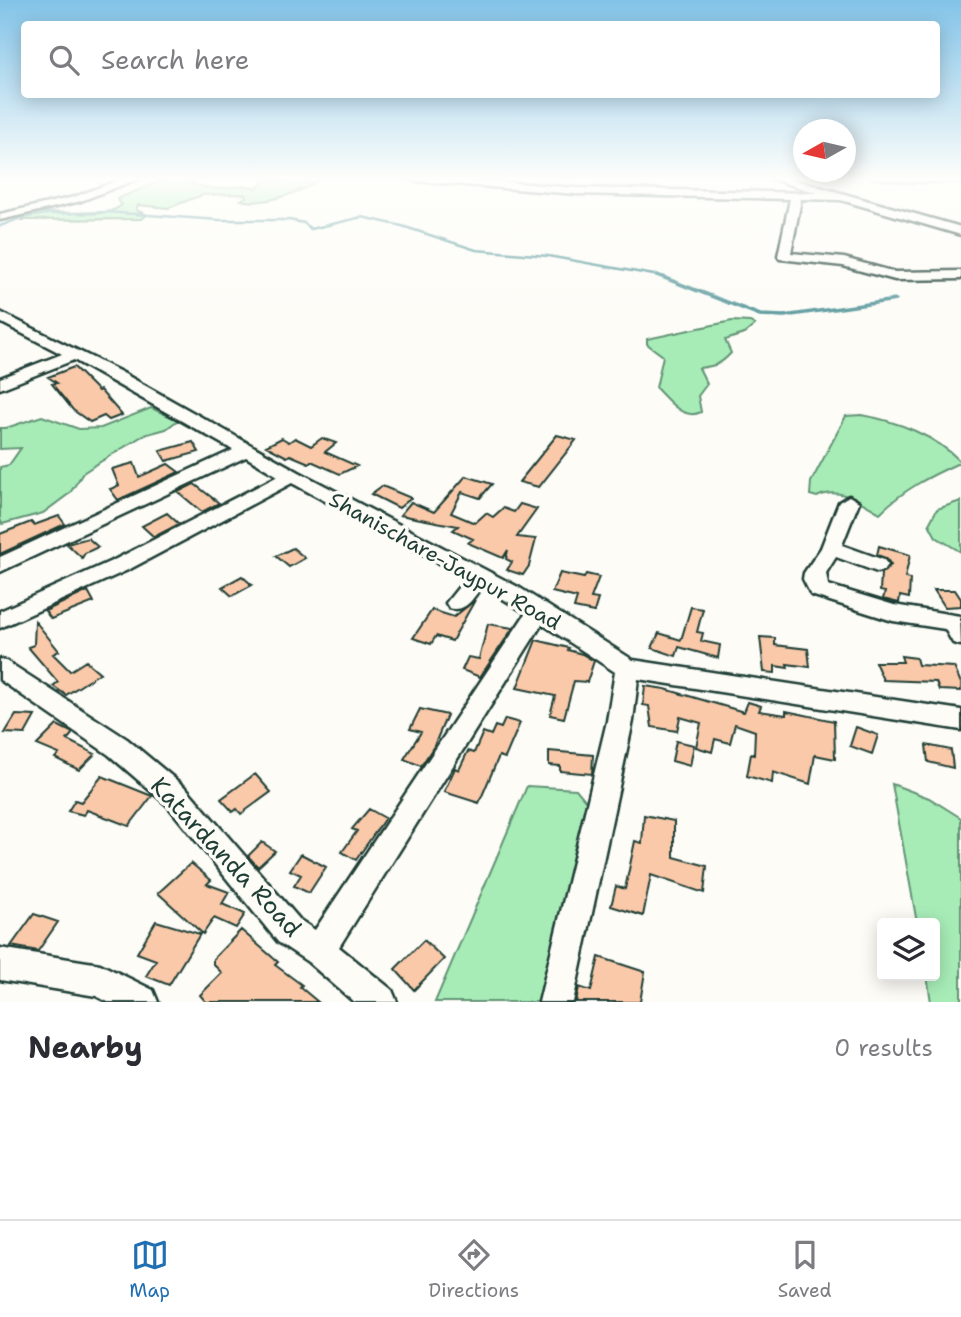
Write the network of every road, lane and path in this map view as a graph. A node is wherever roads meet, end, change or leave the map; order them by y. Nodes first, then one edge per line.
1 (790, 225) edge
2 (939, 225) edge
3 (961, 231) edge
4 (961, 275) edge
5 (0, 316) edge
6 (75, 354) junction
7 (0, 384) edge
8 (247, 450) junction
9 (292, 476) junction
10 (849, 502) dead end
11 (831, 548) junction
12 (0, 565) edge
13 (877, 565) dead end
14 (479, 576) junction
15 (457, 603) dead end
16 (539, 611) junction
17 (0, 620) edge
18 (961, 637) edge
19 (0, 668) edge
20 (628, 668) junction
21 (961, 720) edge
22 (319, 951) junction
23 (0, 964) edge
24 (141, 1002) edge
25 (380, 1002) edge
26 (556, 1002) edge

1 - 4 street
2 - 3 street
5 - 6 street, Shanischare-Jaypur Road
6 - 7 street
6 - 8 street, Shanischare-Jaypur Road
8 - 9 street, Shanischare-Jaypur Road
8 - 12 street
9 - 14 street, Shanischare-Jaypur Road
9 - 17 street
10 - 11 street
11 - 13 street
11 - 18 street
14 - 15 street
14 - 16 street, Shanischare-Jaypur Road
16 - 20 street, Shanischare-Jaypur Road
16 - 22 street
19 - 22 street, Katardanda Road
20 - 21 street, Shanischare-Jaypur Road
20 - 26 street
22 - 25 street, Katardanda Road
23 - 24 street

